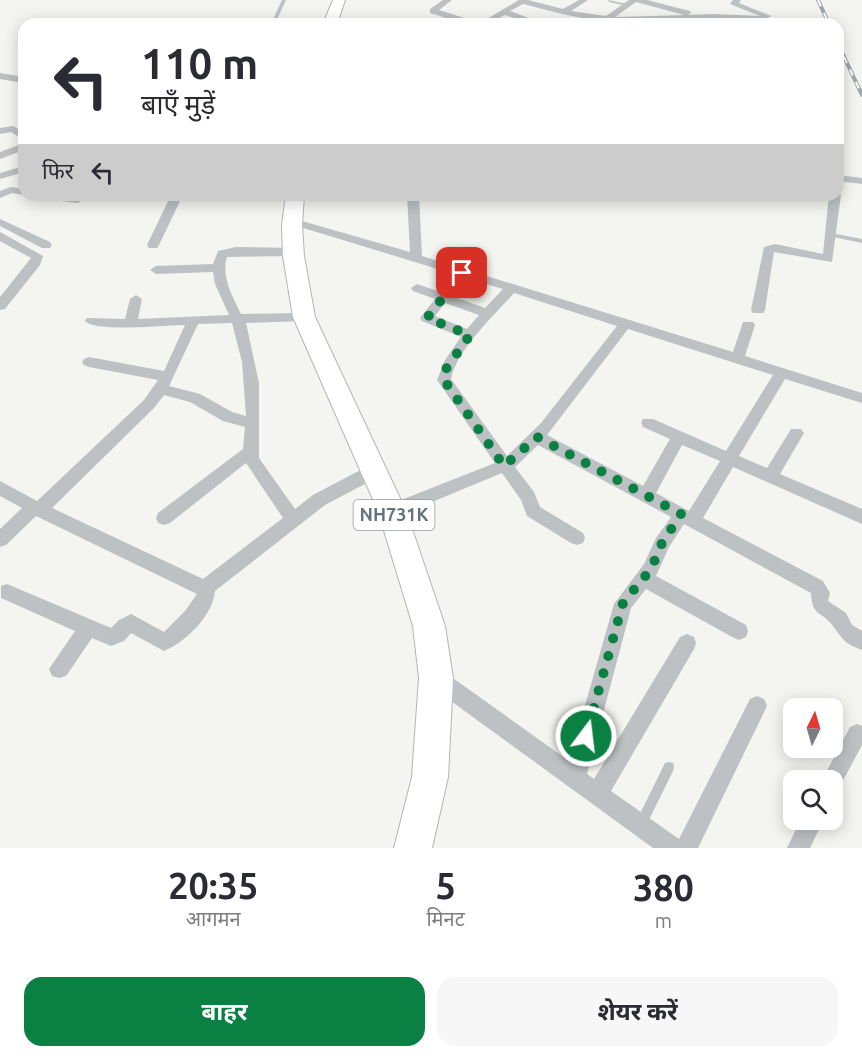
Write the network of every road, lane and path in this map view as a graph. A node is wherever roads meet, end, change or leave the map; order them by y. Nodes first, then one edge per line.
1 (284, 0) edge
2 (339, 0) edge
3 (448, 0) edge
4 (584, 0) edge
5 (682, 0) edge
6 (737, 0) edge
7 (523, 1) edge
8 (609, 1) edge
9 (633, 2) edge
10 (671, 9) junction
11 (505, 12) junction
12 (564, 12) junction
13 (713, 16) junction
14 (276, 18) edge
15 (332, 18) edge
16 (452, 18) edge
17 (494, 18) edge
18 (523, 18) edge
19 (601, 18) edge
20 (609, 18) edge
21 (681, 18) edge
22 (726, 18) edge
23 (766, 18) edge
24 (0, 76) edge
25 (18, 80) edge
26 (0, 131) edge
27 (18, 132) edge
28 (18, 148) edge
29 (0, 156) edge
30 (18, 171) edge
31 (0, 176) edge
32 (844, 179) edge
33 (862, 181) edge
34 (18, 191) edge
35 (0, 195) edge
36 (174, 201) edge
37 (413, 201) edge
38 (834, 201) edge
39 (293, 208) edge
40 (0, 222) edge
41 (831, 235) junction
42 (0, 236) edge
43 (862, 241) edge
44 (15, 244) junction
45 (46, 244) dead end
46 (153, 245) dead end
47 (294, 252) junction
48 (0, 253) edge
49 (416, 258) junction
50 (220, 268) junction
51 (156, 270) dead end
52 (462, 273) junction
53 (417, 288) dead end
54 (511, 288) junction
55 (443, 298) junction
56 (136, 299) dead end
57 (0, 306) edge
58 (758, 310) dead end
59 (488, 314) junction
60 (304, 317) junction
61 (237, 318) junction
62 (92, 321) dead end
63 (193, 321) junction
64 (626, 323) junction
65 (130, 324) junction
66 (748, 325) dead end
67 (470, 335) junction
68 (738, 358) junction
69 (88, 362) dead end
70 (781, 373) junction
71 (165, 383) junction
72 (862, 398) edge
73 (251, 423) junction
74 (648, 423) dead end
75 (796, 433) dead end
76 (537, 437) junction
77 (679, 437) junction
78 (250, 452) junction
79 (728, 459) junction
80 (504, 466) junction
81 (374, 471) junction
82 (770, 477) junction
83 (0, 488) edge
84 (646, 496) junction
85 (37, 509) junction
86 (392, 511) junction
87 (862, 517) edge
88 (164, 518) dead end
89 (687, 518) junction
90 (293, 519) junction
91 (578, 538) dead end
92 (0, 540) edge
93 (644, 578) junction
94 (206, 587) junction
95 (7, 592) dead end
96 (89, 627) junction
97 (739, 631) dead end
98 (860, 634) edge
99 (687, 643) dead end
100 (59, 669) dead end
101 (436, 678) junction
102 (757, 706) dead end
103 (857, 734) dead end
104 (669, 768) dead end
105 (838, 770) edge
106 (575, 778) junction
107 (597, 794) junction
108 (641, 825) junction
109 (807, 830) edge
110 (413, 848) edge
111 (672, 848) edge
112 (686, 848) edge
113 (798, 848) edge

1 - 14 lane
2 - 15 highway
3 - 16 street
4 - 12 street
5 - 10 street
6 - 23 street
7 - 11 street
7 - 12 street
8 - 9 lane
9 - 10 street
9 - 20 street
10 - 13 street
11 - 17 street
11 - 18 street
12 - 19 street
13 - 21 street
13 - 22 street
24 - 25 street
26 - 27 street
28 - 29 street
30 - 31 street
32 - 33 street
34 - 35 street
36 - 46 street
37 - 49 street
38 - 41 street
39 - 47 highway, NH731K
39 - 49 street
40 - 45 street
41 - 43 lane
41 - 58 street
42 - 44 street
44 - 48 street
44 - 57 street
47 - 50 street
47 - 60 highway, NH731K
49 - 52 street
50 - 51 street
50 - 61 street
52 - 54 street
52 - 55 street
53 - 55 street
54 - 59 street
54 - 64 street
55 - 59 street
55 - 67 street
56 - 65 street
59 - 67 street
60 - 61 street
60 - 81 highway, NH731K
61 - 63 street
61 - 73 street
62 - 65 street
63 - 65 street
63 - 71 street
64 - 68 street
64 - 76 street
66 - 68 street
67 - 80 street
68 - 70 street
69 - 71 street
70 - 72 street
70 - 79 street
71 - 73 street
71 - 85 street
73 - 78 street
74 - 77 street
75 - 82 street
76 - 80 street
76 - 84 street
77 - 79 street
77 - 84 street
78 - 88 street
78 - 90 street
79 - 82 street
79 - 89 street
80 - 86 street
80 - 91 street
81 - 86 highway, NH731K
81 - 90 street
82 - 87 street
83 - 85 street
84 - 89 street
85 - 92 street
85 - 94 street
86 - 101 highway, NH731K
89 - 93 street
89 - 98 street
90 - 94 street
93 - 97 street
93 - 106 street
94 - 96 street
95 - 96 street
96 - 100 street
99 - 107 street
101 - 106 street
101 - 110 highway, NH731K
102 - 112 street
103 - 105 street
104 - 108 lane
106 - 107 street
107 - 108 street
108 - 111 street
109 - 113 street

